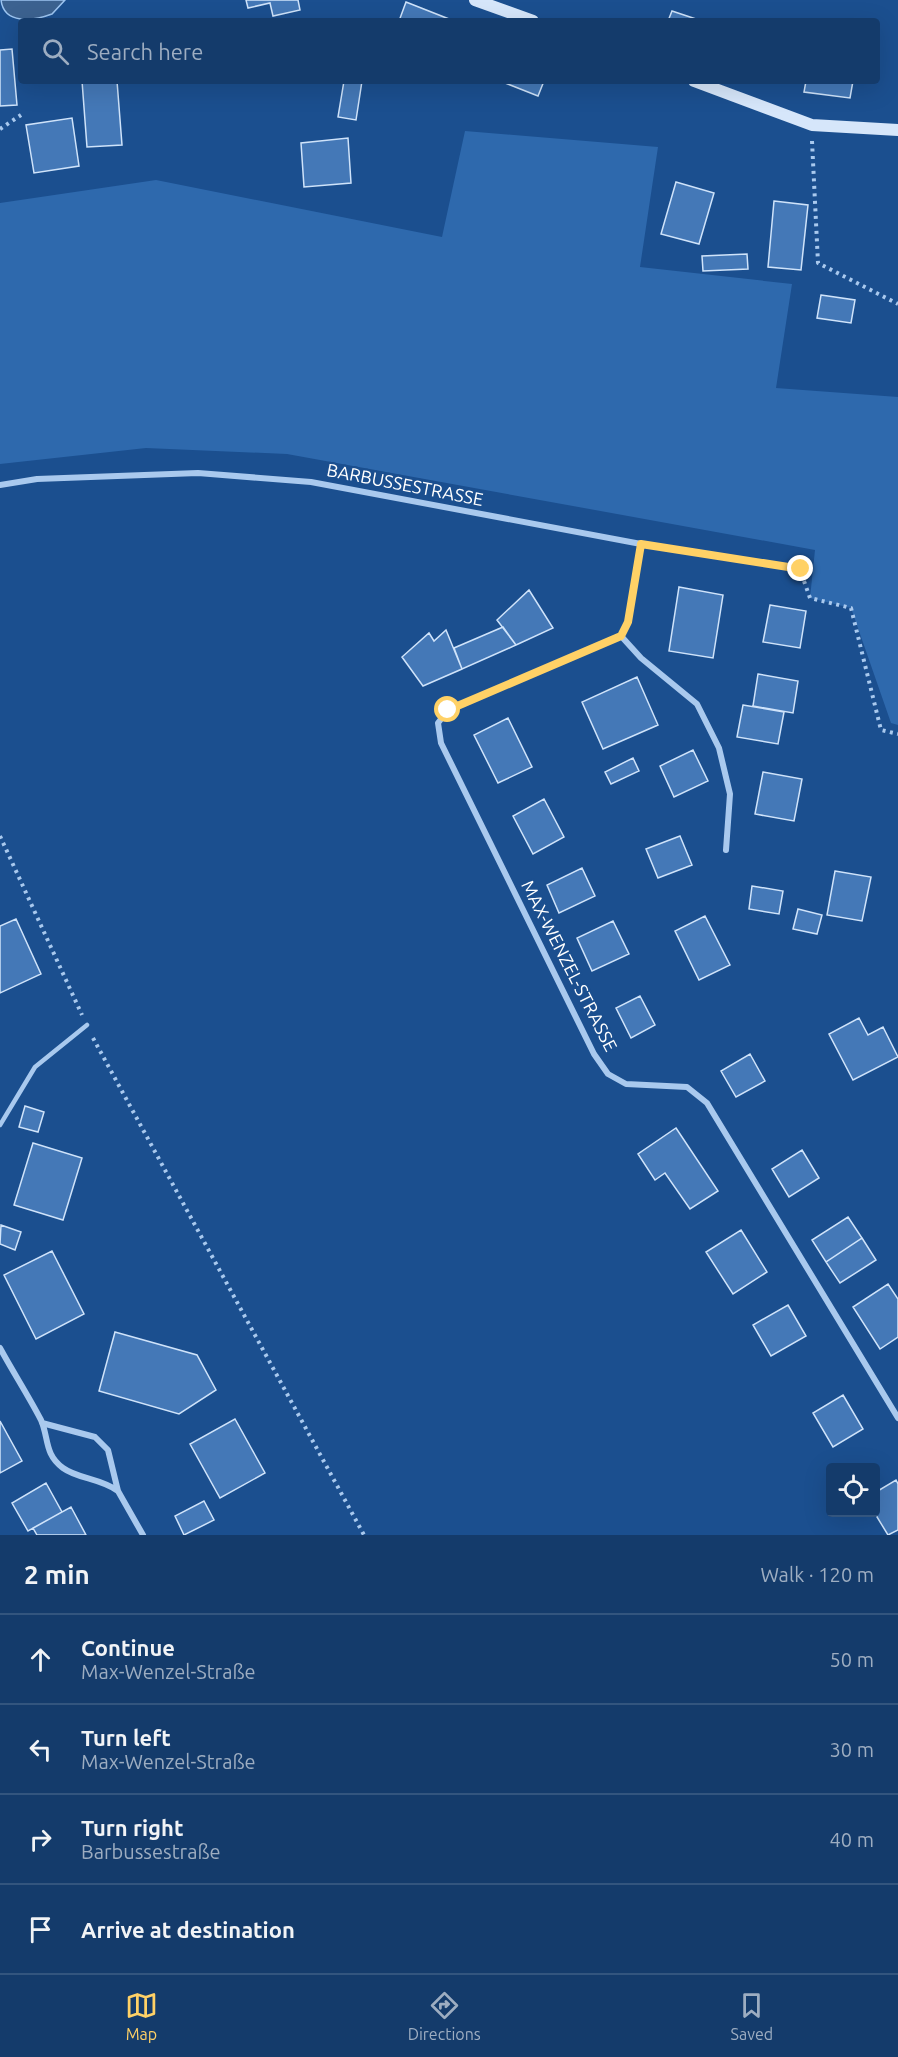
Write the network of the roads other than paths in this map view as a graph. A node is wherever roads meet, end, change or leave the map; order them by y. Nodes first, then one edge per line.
1 (475, 0) edge
2 (525, 18) edge
3 (702, 84) edge
4 (898, 130) edge
5 (0, 485) edge
6 (641, 544) junction
7 (801, 569) road end
8 (621, 636) junction
9 (726, 850) dead end
10 (87, 1025) road end
11 (0, 1125) edge
12 (0, 1348) edge
13 (898, 1418) edge
14 (42, 1423) junction
15 (118, 1491) junction
16 (142, 1535) edge

1 - 2 street
3 - 4 street
5 - 6 street, BARBUSSESTRASSE
6 - 7 street, BARBUSSESTRASSE
6 - 8 street
8 - 9 street
8 - 13 street, MAX-WENZEL-STRASSE
10 - 11 lane
12 - 14 street
14 - 15 street
14 - 15 street
15 - 16 street

